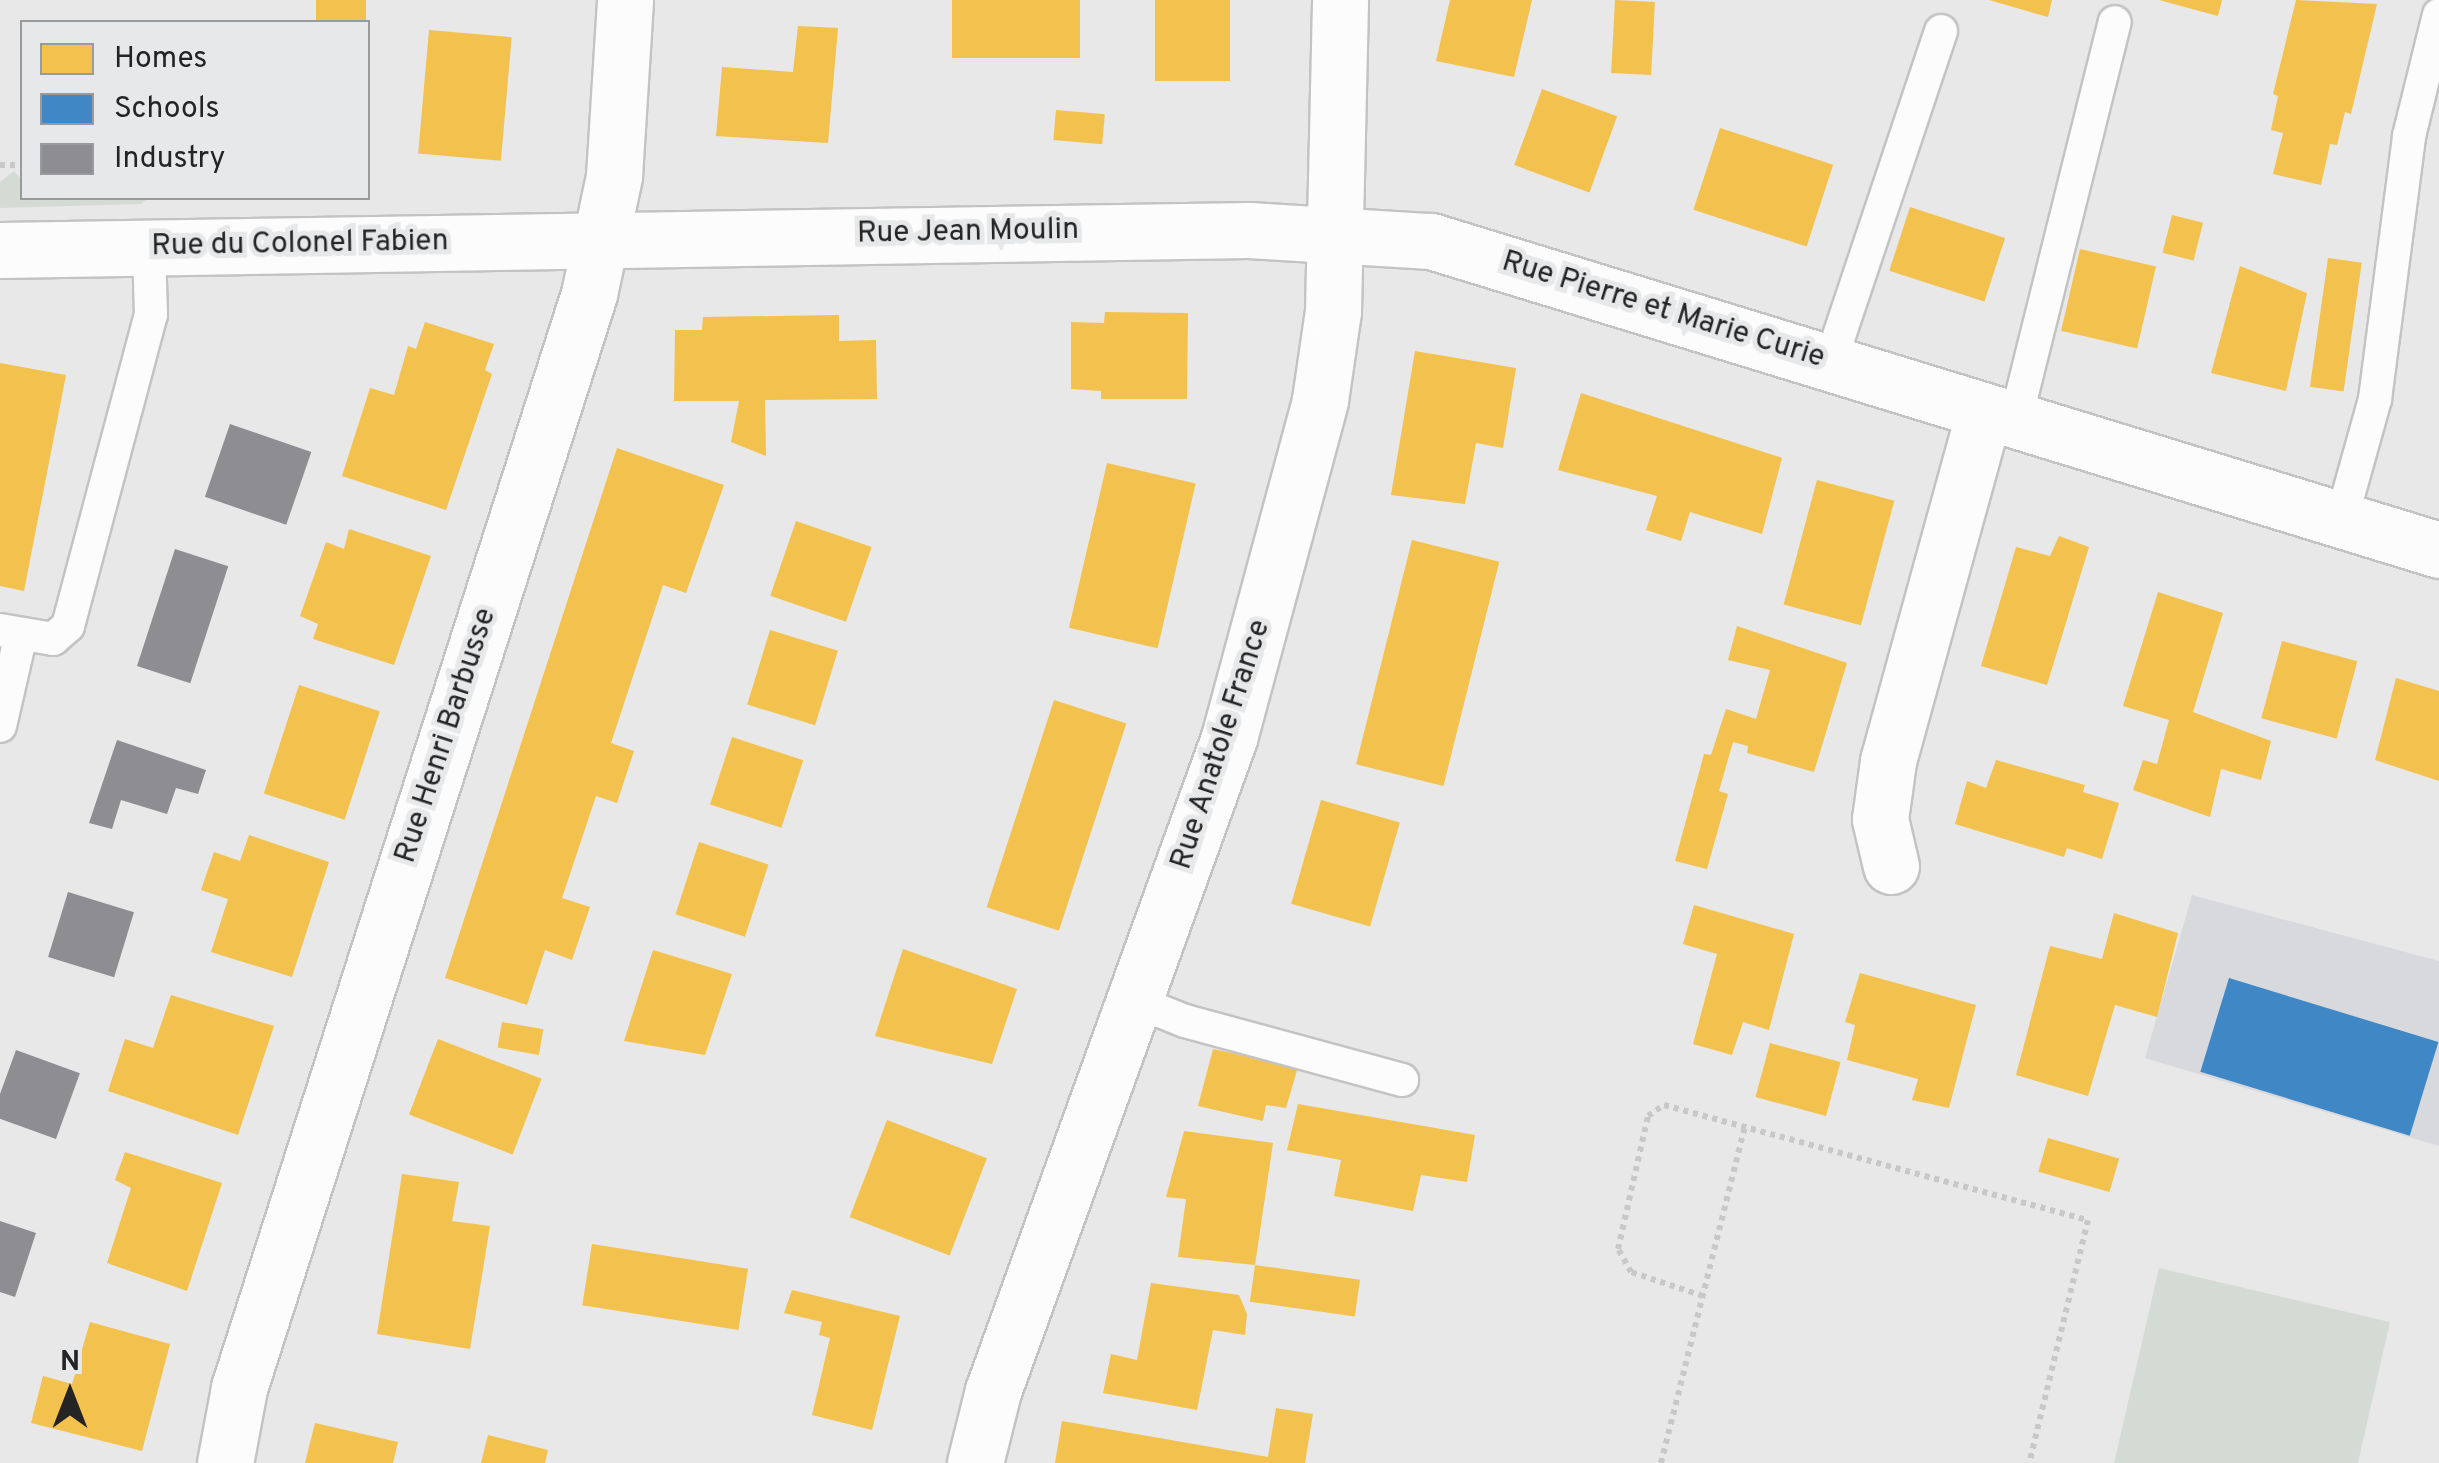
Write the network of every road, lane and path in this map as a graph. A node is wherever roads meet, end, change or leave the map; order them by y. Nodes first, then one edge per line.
1 (626, 0) edge
2 (1340, 0) edge
3 (2439, 15) edge
4 (2115, 22) dead end
5 (1941, 31) dead end
6 (1337, 234) junction
7 (600, 238) junction
8 (148, 248) junction
9 (0, 250) edge
10 (1830, 362) junction
11 (2000, 417) junction
12 (2340, 521) junction
13 (2439, 550) edge
14 (10, 632) edge
15 (0, 726) edge
16 (1891, 866) dead end
17 (1136, 1000) junction
18 (1402, 1080) dead end
19 (1746, 1124) junction
20 (1703, 1296) junction
21 (225, 1463) edge
22 (975, 1463) edge
23 (1661, 1463) edge
24 (2029, 1463) edge

1 - 7 street, Rue Henri Barbusse
2 - 6 street, Rue Anatole France
3 - 12 lane
4 - 11 lane
5 - 10 lane
6 - 7 street, Rue Jean Moulin
6 - 10 street, Rue Pierre et Marie Curie
6 - 17 street, Rue Anatole France
7 - 8 street, Rue du Colonel Fabien
7 - 21 street, Rue Henri Barbusse
8 - 9 street, Rue du Colonel Fabien
8 - 14 lane
10 - 11 street, Rue Pierre et Marie Curie
11 - 12 street, Rue Pierre et Marie Curie
11 - 16 street
12 - 13 street, Rue Pierre et Marie Curie
14 - 15 lane
17 - 18 lane
17 - 22 street, Rue Anatole France
19 - 20 path
19 - 20 path
19 - 24 path
20 - 23 path

